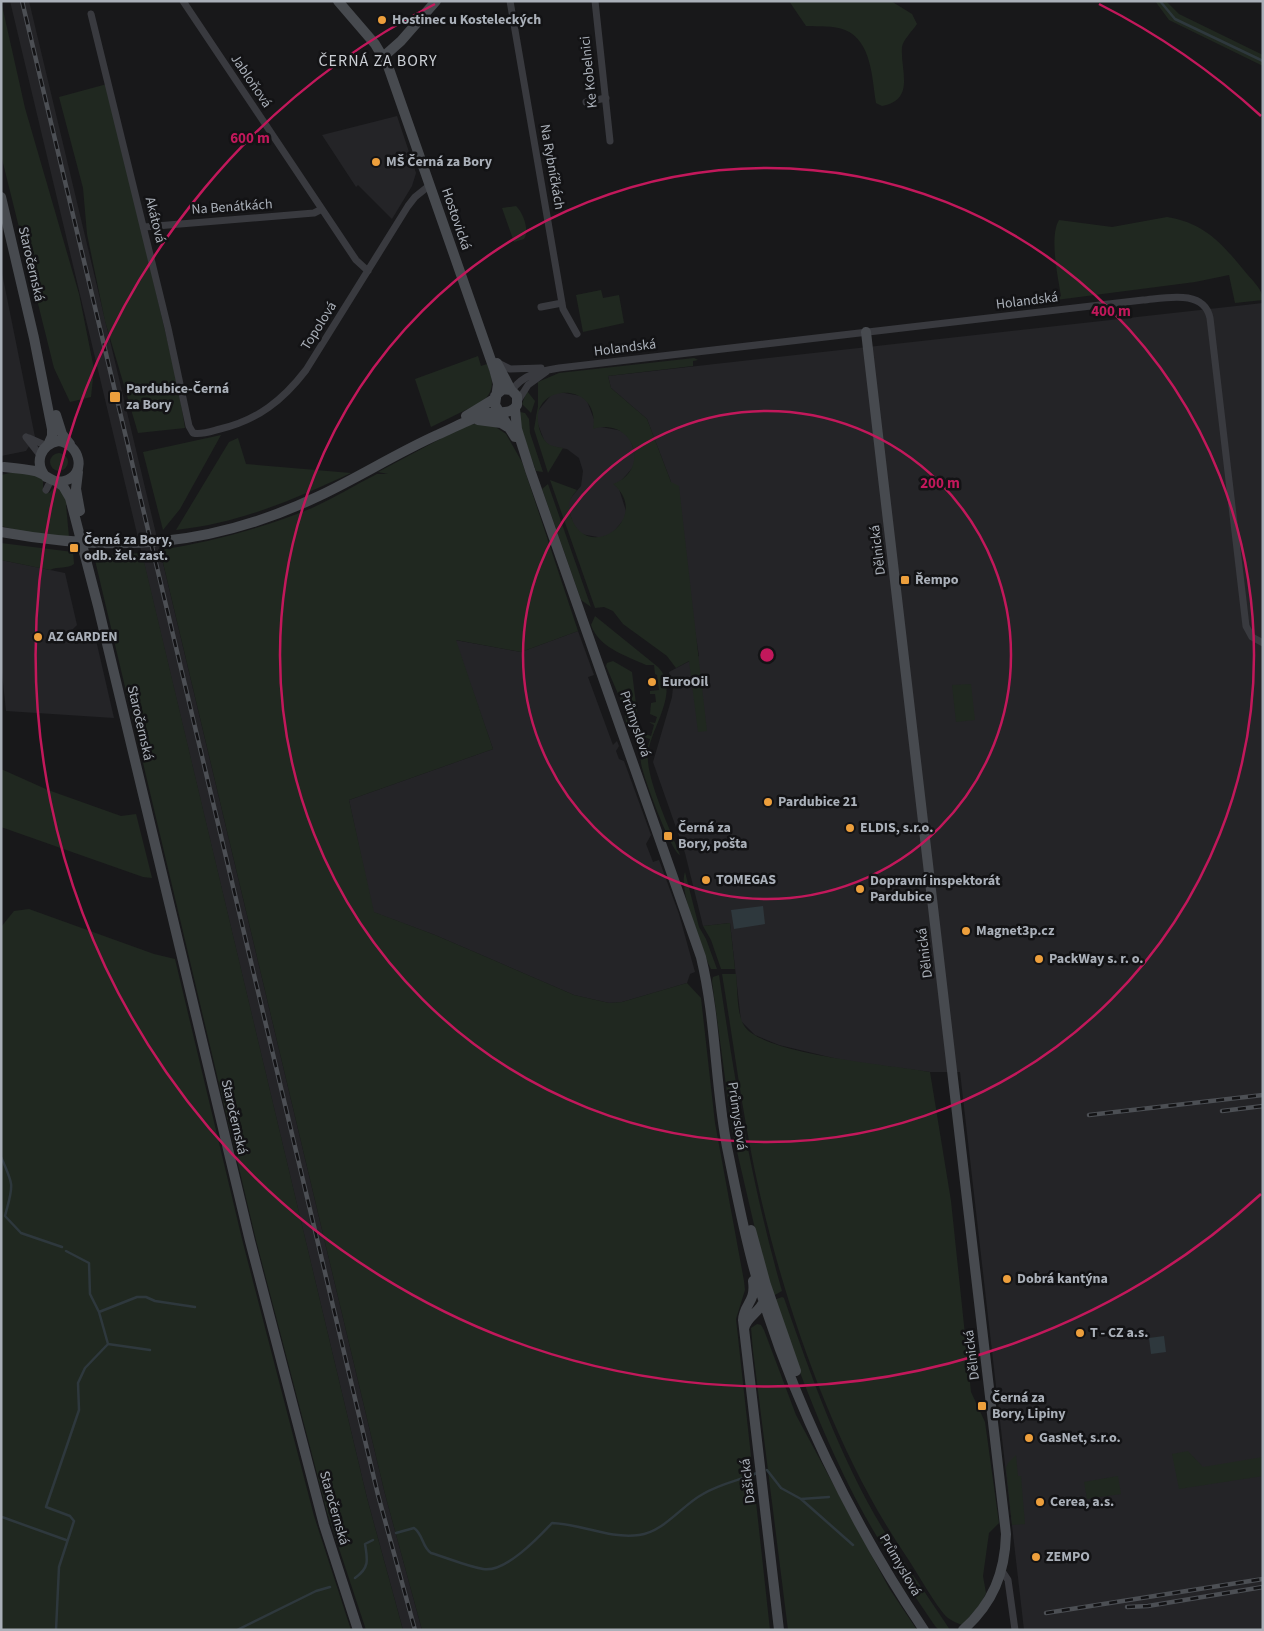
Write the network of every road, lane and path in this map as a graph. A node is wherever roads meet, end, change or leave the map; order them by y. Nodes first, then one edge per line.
1 (183, 1) edge
2 (338, 1) edge
3 (436, 1) edge
4 (510, 1) edge
5 (595, 1) edge
6 (92, 14) dead end
7 (383, 57) junction
8 (606, 98) junction
9 (586, 102) dead end
10 (610, 141) dead end
11 (430, 185) junction
12 (1, 197) edge
13 (322, 209) junction
14 (144, 227) junction
15 (368, 271) junction
16 (562, 303) junction
17 (541, 307) dead end
18 (476, 316) junction
19 (866, 332) junction
20 (577, 334) dead end
21 (34, 338) junction
22 (496, 361) junction
23 (559, 368) junction
24 (511, 390) junction
25 (495, 397) junction
26 (516, 405) junction
27 (501, 411) junction
28 (467, 422) junction
29 (512, 431) junction
30 (192, 432) joint
31 (435, 436) junction
32 (48, 445) junction
33 (72, 446) junction
34 (40, 456) junction
35 (3, 467) edge
36 (79, 467) junction
37 (530, 470) junction
38 (51, 479) junction
39 (46, 490) dead end
40 (1, 532) edge
41 (98, 606) junction
42 (1263, 643) edge
43 (715, 1051) junction
44 (751, 1258) junction
45 (767, 1301) junction
46 (750, 1303) junction
47 (755, 1315) junction
48 (770, 1320) junction
49 (744, 1330) junction
50 (855, 1512) junction
51 (1002, 1571) junction
52 (358, 1630) edge
53 (779, 1630) edge
54 (924, 1630) edge
55 (963, 1630) edge
56 (1015, 1630) edge

1 - 13 street, Jabloňová
2 - 7 main road, Hostovická
3 - 7 main road
4 - 16 street, Na Rybníčkách
5 - 8 street, Ke Kobelnici
6 - 14 street, Akátová
7 - 11 main road, Hostovická
8 - 9 street
8 - 10 street, Ke Kobelnici
11 - 15 street, Topolová
11 - 18 main road, Hostovická
12 - 21 main road, Staročernská
13 - 14 street, Na Benátkách
13 - 15 street, Jabloňová
14 - 30 street, Akátová
15 - 30 street, Topolová
16 - 17 street
16 - 20 street, Na Rybníčkách
18 - 22 main road, Hostovická
18 - 25 main road, Hostovická
19 - 23 street, Holandská
19 - 42 street, Holandská
19 - 51 main road, Dělnická
21 - 32 main road, Staročernská
21 - 33 main road, Staročernská
22 - 23 street, Holandská
22 - 24 main road, Hostovická
23 - 24 street, Holandská
23 - 26 street, Holandská
24 - 25 main road
24 - 26 main road, Hostovická
25 - 27 main road, Hostovická
25 - 31 main road
26 - 27 main road
26 - 37 main road, Průmyslová
27 - 28 main road
27 - 29 main road, Průmyslová
28 - 29 main road
28 - 31 main road
29 - 37 main road, Průmyslová
31 - 40 main road
32 - 33 main road
32 - 34 main road
32 - 34 street
33 - 36 main road
34 - 35 main road
34 - 38 main road
35 - 38 main road
36 - 38 main road
36 - 41 main road, Staročernská
37 - 43 main road, Průmyslová
38 - 39 street
38 - 41 main road, Staročernská
41 - 52 main road, Staročernská
43 - 44 main road, Průmyslová
43 - 45 main road, Průmyslová
44 - 45 main road, Průmyslová
44 - 46 main road, Dašická
45 - 46 main road
45 - 47 main road
45 - 48 main road, Průmyslová
45 - 50 main road, Průmyslová
46 - 49 main road, Dašická
47 - 48 main road
47 - 49 main road
48 - 50 main road, Průmyslová
49 - 53 main road, Dašická
50 - 54 main road, Průmyslová
51 - 55 main road, Dělnická
51 - 56 street, Dělnická

